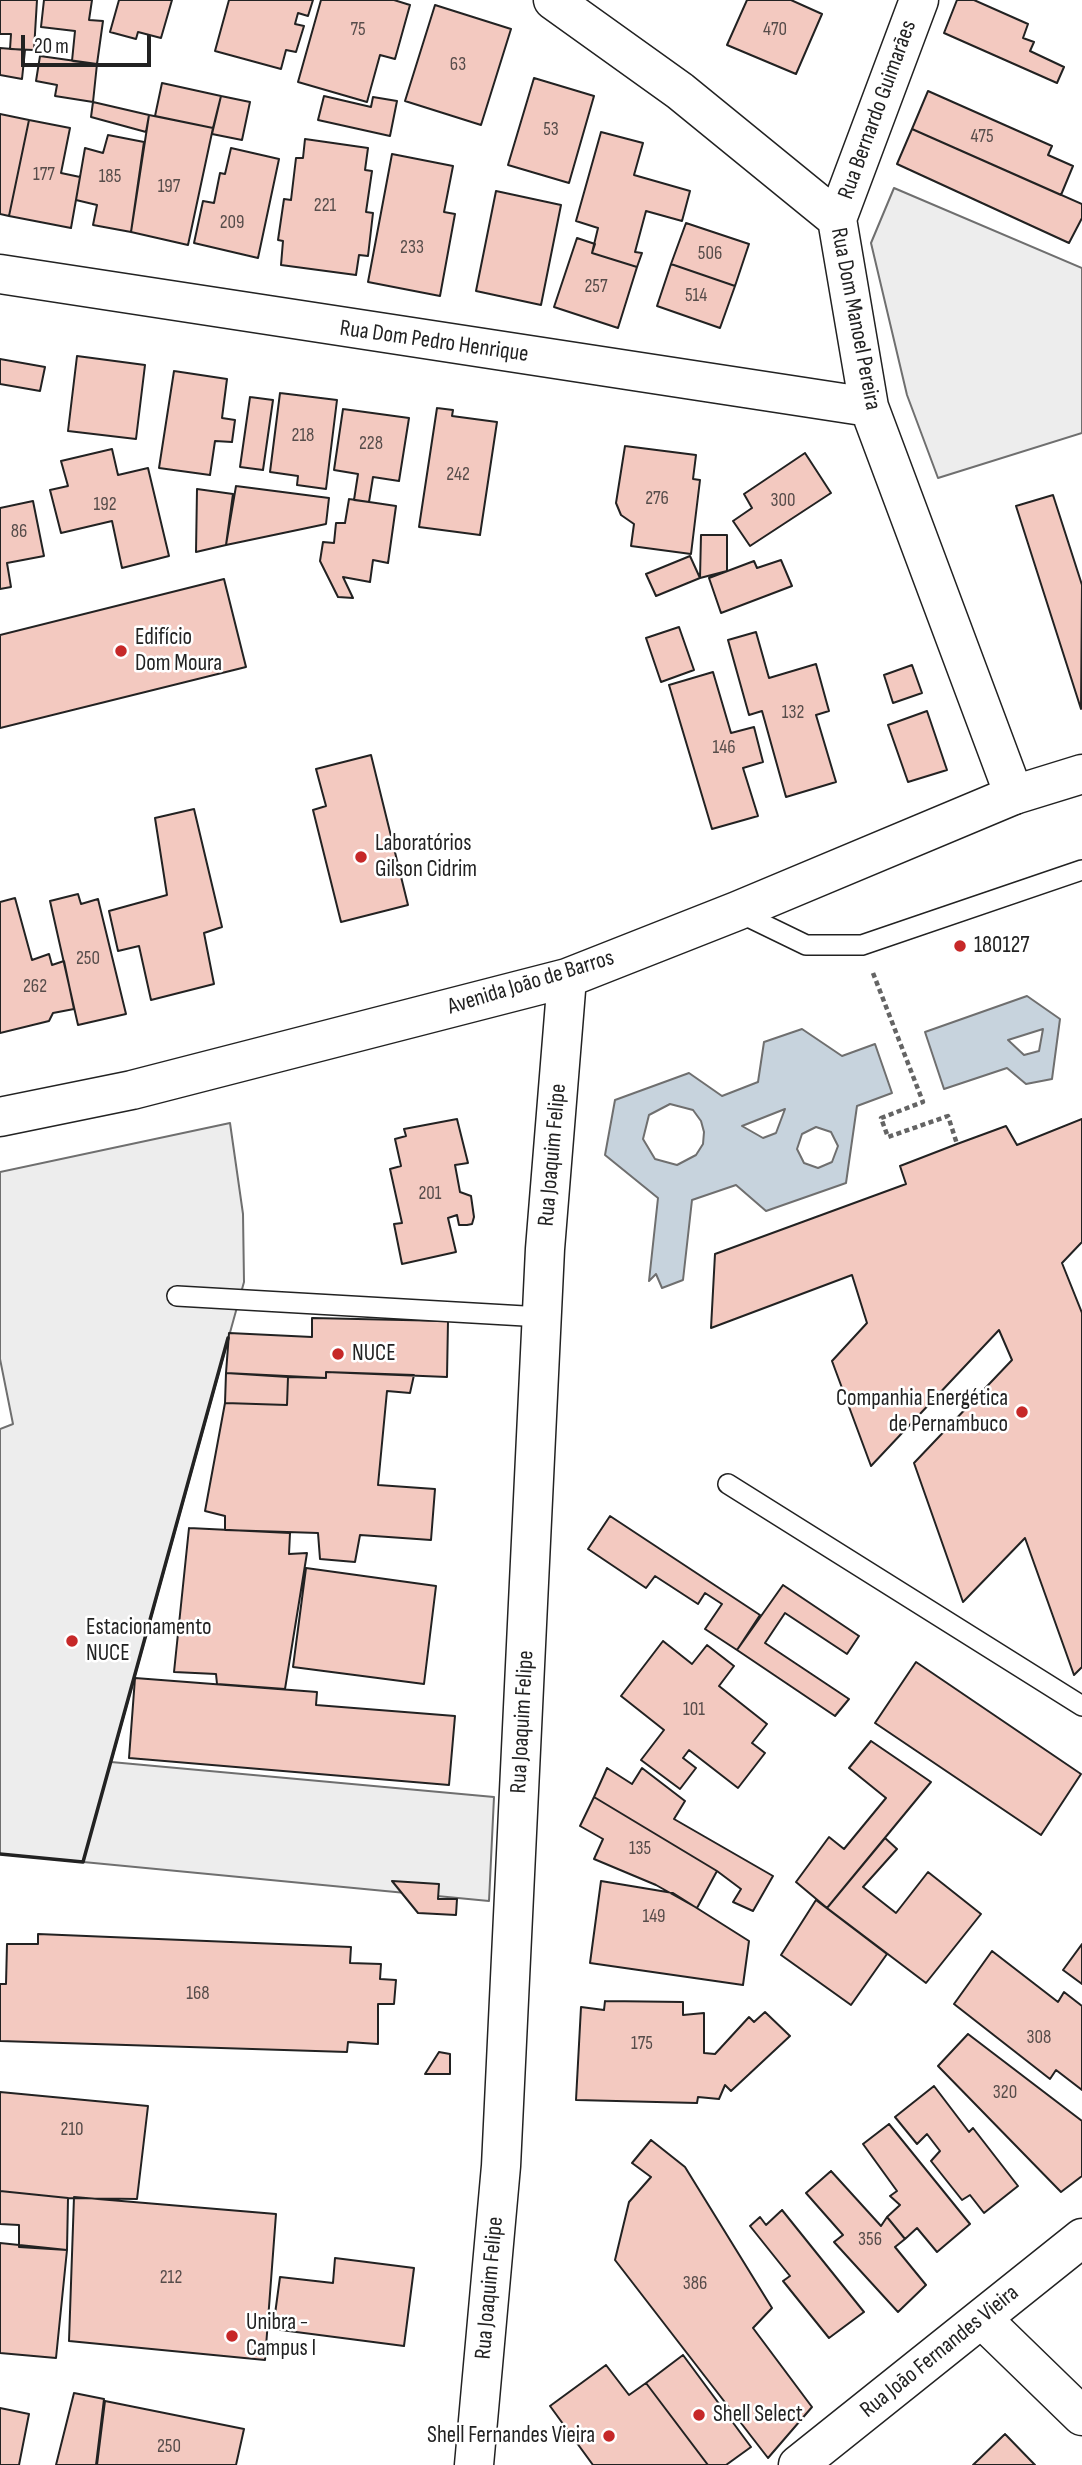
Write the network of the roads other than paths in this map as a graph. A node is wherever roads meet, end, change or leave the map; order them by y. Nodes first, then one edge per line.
1 (553, 0) edge
2 (919, 0) edge
3 (837, 219) junction
4 (0, 274) edge
5 (869, 407) junction
6 (1082, 774) edge
7 (1014, 795) junction
8 (1082, 870) edge
9 (737, 911) junction
10 (567, 978) junction
11 (0, 1116) edge
12 (177, 1296) dead end
13 (542, 1317) junction
14 (728, 1483) dead end
15 (1082, 1706) edge
16 (1082, 2238) edge
17 (982, 2319) junction
18 (1082, 2416) edge
19 (474, 2465) edge
20 (798, 2465) edge

1 - 3 main road, Rua Dom Manoel Pereira
2 - 3 main road, Rua Bernardo Guimarães
3 - 5 main road, Rua Dom Manoel Pereira
4 - 5 main road, Rua Dom Pedro Henrique
5 - 7 main road, Rua Dom Manoel Pereira
6 - 7 main road, Avenida João de Barros
7 - 9 main road, Avenida João de Barros
8 - 9 lane
9 - 10 main road, Avenida João de Barros
10 - 11 main road, Avenida João de Barros
10 - 13 main road, Rua Joaquim Felipe
12 - 13 lane
13 - 19 main road, Rua Joaquim Felipe
14 - 15 lane
16 - 17 main road, Rua João Fernandes Vieira
17 - 18 main road
17 - 20 main road, Rua João Fernandes Vieira

